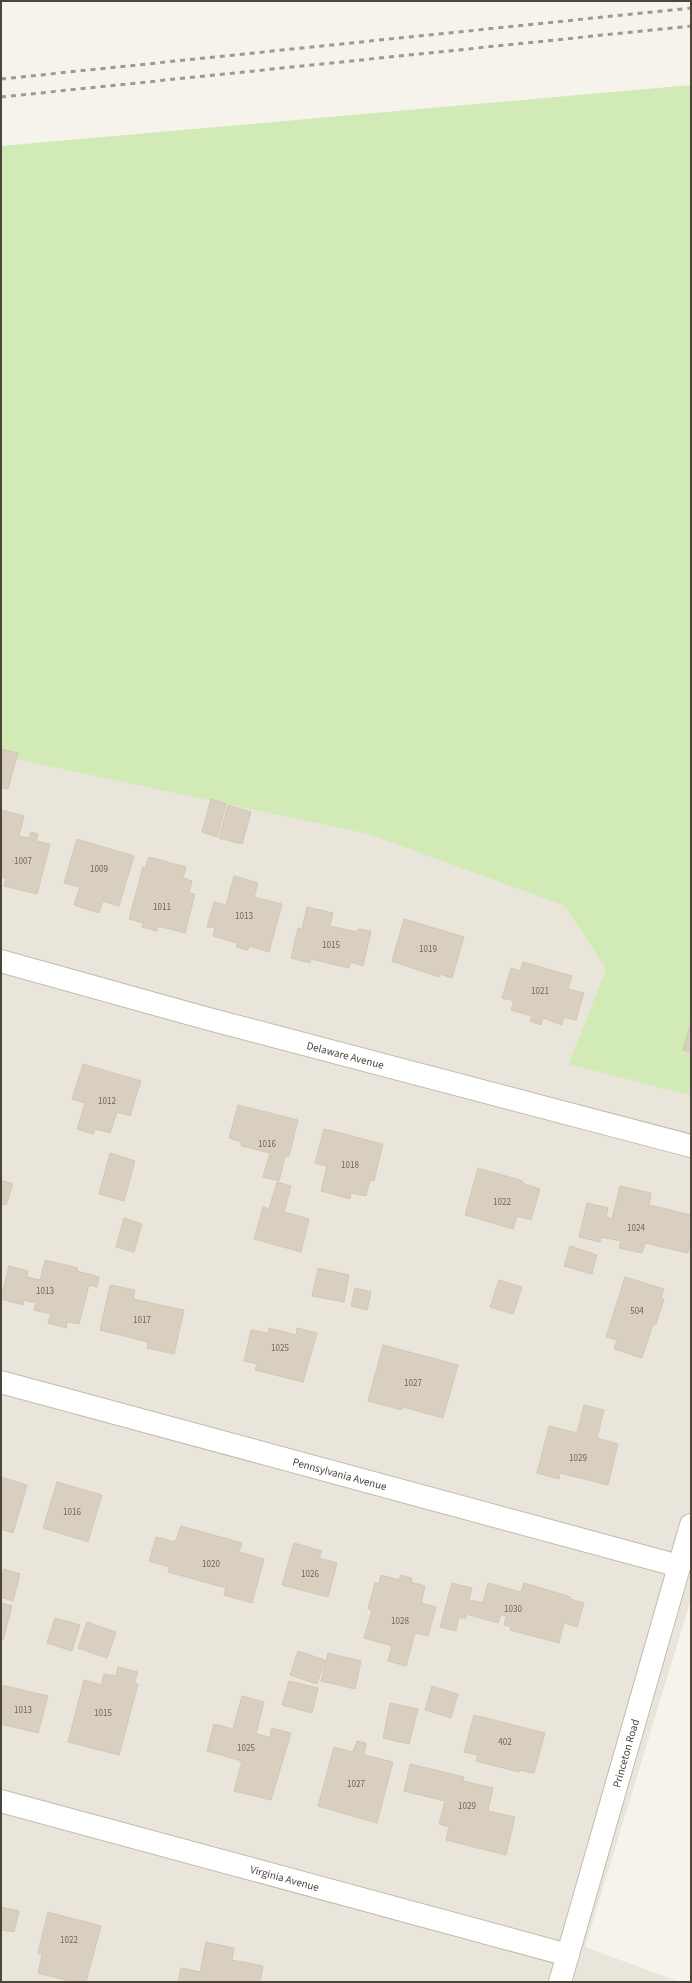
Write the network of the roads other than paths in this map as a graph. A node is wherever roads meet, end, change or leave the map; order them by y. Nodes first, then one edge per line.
1 (1, 961) edge
2 (691, 1146) edge
3 (1, 1382) edge
4 (691, 1525) edge
5 (679, 1566) junction
6 (1, 1801) edge
7 (568, 1955) junction
8 (560, 1982) edge

1 - 2 street, Delaware Avenue
3 - 5 street, Pennsylvania Avenue
4 - 5 street, Princeton Road
5 - 7 street, Princeton Road
6 - 7 street, Virginia Avenue
7 - 8 street, Princeton Road

